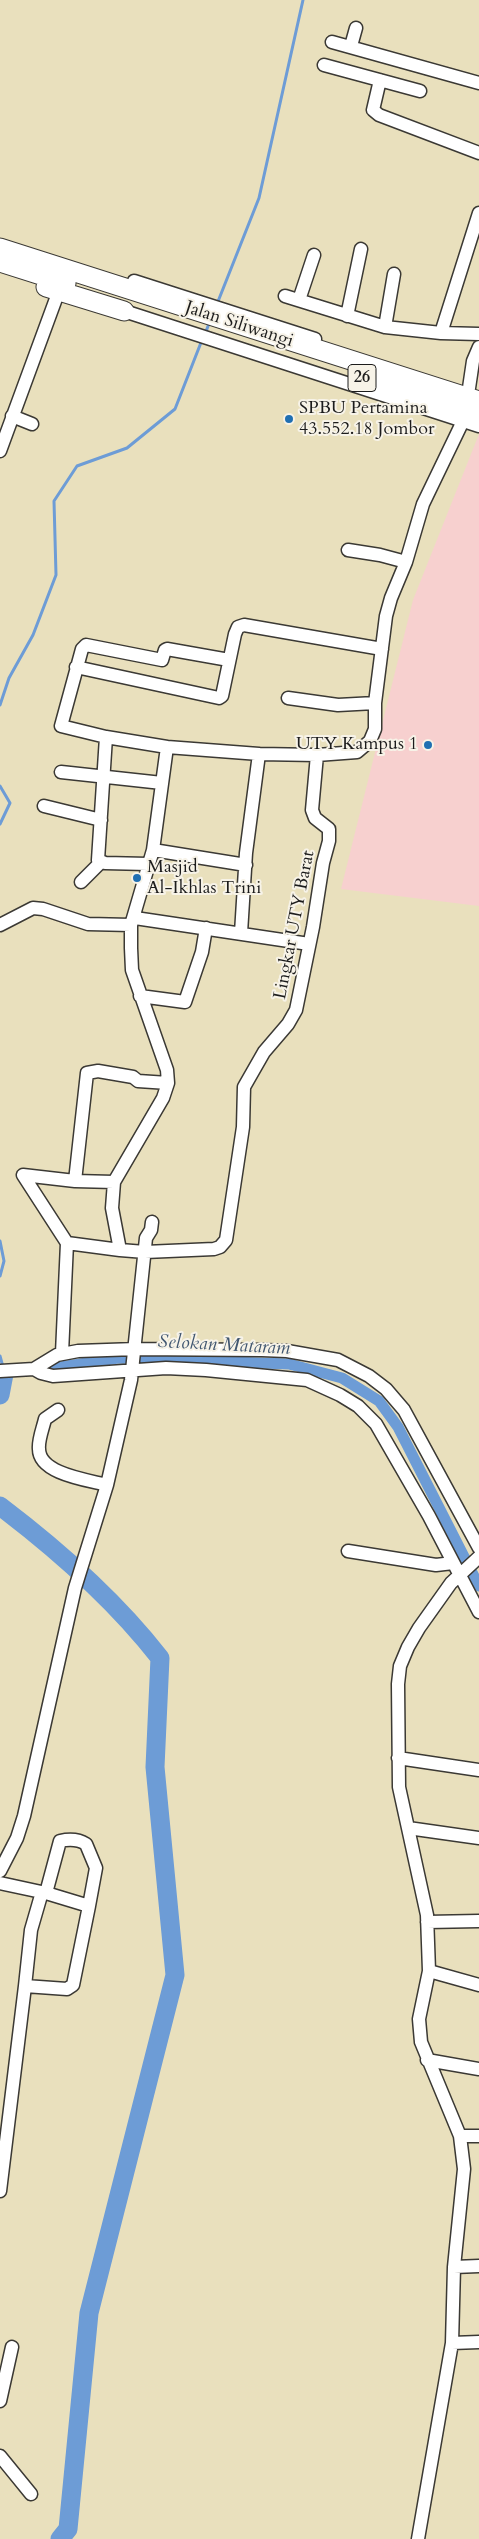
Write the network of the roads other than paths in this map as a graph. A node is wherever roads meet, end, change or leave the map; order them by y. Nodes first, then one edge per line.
1 (356, 28) dead end
2 (332, 42) dead end
3 (351, 46) junction
4 (324, 65) dead end
5 (380, 80) junction
6 (479, 83) edge
7 (420, 91) dead end
8 (479, 153) edge
9 (479, 213) edge
10 (0, 238) edge
11 (0, 248) edge
12 (361, 249) dead end
13 (314, 255) dead end
14 (0, 262) edge
15 (0, 273) edge
16 (394, 274) dead end
17 (61, 286) junction
18 (129, 296) junction
19 (286, 296) dead end
20 (299, 300) junction
21 (347, 316) junction
22 (385, 327) junction
23 (441, 333) junction
24 (248, 334) junction
25 (479, 334) edge
26 (479, 348) edge
27 (476, 394) edge
28 (12, 416) junction
29 (471, 418) edge
30 (32, 424) dead end
31 (479, 426) edge
32 (0, 451) edge
33 (348, 550) dead end
34 (406, 562) junction
35 (382, 649) junction
36 (229, 660) junction
37 (76, 667) junction
38 (288, 698) dead end
39 (375, 703) junction
40 (106, 737) junction
41 (167, 747) junction
42 (259, 754) junction
43 (317, 755) junction
44 (61, 772) dead end
45 (102, 776) junction
46 (162, 783) junction
47 (44, 806) dead end
48 (101, 820) junction
49 (152, 850) junction
50 (101, 862) junction
51 (148, 864) junction
52 (246, 866) junction
53 (81, 882) dead end
54 (133, 922) junction
55 (0, 925) edge
56 (206, 928) junction
57 (241, 934) junction
58 (309, 944) junction
59 (140, 996) junction
60 (168, 1083) junction
61 (75, 1181) junction
62 (114, 1182) junction
63 (152, 1222) dead end
64 (67, 1244) junction
65 (120, 1250) junction
66 (146, 1252) junction
67 (136, 1350) junction
68 (62, 1353) junction
69 (132, 1368) junction
70 (30, 1369) junction
71 (0, 1371) edge
72 (58, 1410) dead end
73 (106, 1485) junction
74 (348, 1551) dead end
75 (478, 1555) edge
76 (454, 1563) junction
77 (461, 1574) junction
78 (479, 1612) edge
79 (398, 1758) junction
80 (479, 1770) edge
81 (408, 1828) junction
82 (479, 1838) edge
83 (0, 1871) edge
84 (0, 1883) edge
85 (44, 1892) junction
86 (89, 1906) junction
87 (479, 1921) edge
88 (427, 1922) junction
89 (429, 1971) junction
90 (479, 1985) edge
91 (24, 1986) junction
92 (427, 2060) junction
93 (479, 2069) edge
94 (460, 2136) junction
95 (479, 2136) edge
96 (0, 2191) edge
97 (479, 2266) edge
98 (454, 2267) junction
99 (479, 2342) edge
100 (452, 2343) junction
101 (12, 2347) dead end
102 (0, 2401) edge
103 (0, 2456) edge
104 (31, 2494) dead end
105 (418, 2539) edge

1 - 3 street
2 - 3 street
3 - 6 street
4 - 5 street
5 - 7 street
5 - 8 street
9 - 23 street
10 - 18 highway
11 - 18 highway, Jalan Siliwangi / 26
12 - 21 street
13 - 20 street
14 - 17 highway, Jalan Siliwangi / 26
15 - 17 highway
16 - 22 street
17 - 18 highway, Jalan Siliwangi / 26
17 - 28 street
18 - 24 highway, Jalan Siliwangi / 26
19 - 20 street
20 - 21 street
21 - 22 street
22 - 23 street
23 - 25 street
24 - 27 highway, Jalan Siliwangi / 26
24 - 29 highway, Jalan Siliwangi / 26
26 - 27 street
28 - 30 street
28 - 32 street
29 - 31 street
29 - 34 street
33 - 34 street
34 - 35 street
35 - 36 street
35 - 39 street
36 - 37 street
36 - 37 street
37 - 40 street
38 - 39 street
39 - 43 street
40 - 41 street
40 - 45 street
41 - 42 street
41 - 46 street
42 - 43 street
42 - 52 street
43 - 58 street, Lingkar UTY Barat
44 - 45 street
45 - 46 street
45 - 48 street
46 - 49 street
47 - 48 street
48 - 50 street
49 - 51 street
49 - 52 street
50 - 51 street
50 - 53 street
51 - 54 street
52 - 57 street
54 - 55 street
54 - 56 street
54 - 59 street
56 - 57 street
56 - 59 street
57 - 58 street
58 - 66 street, Lingkar UTY Barat
59 - 60 street
60 - 61 street
60 - 62 street
61 - 62 street
61 - 64 street
62 - 65 street
63 - 66 street
64 - 65 street, Lingkar UTY Barat
64 - 68 street
65 - 66 street, Lingkar UTY Barat
66 - 67 street
67 - 68 street
67 - 69 street
67 - 75 street
68 - 70 street
69 - 70 street
69 - 73 street
69 - 76 street
70 - 71 street
72 - 73 street
73 - 83 street
74 - 76 street
75 - 77 street
76 - 77 street
77 - 78 street
77 - 79 street
79 - 80 street
79 - 81 street
81 - 82 street
81 - 88 street
84 - 85 street
85 - 86 street
85 - 86 street
85 - 91 street
86 - 91 street
87 - 88 street
88 - 89 street
89 - 90 street
89 - 92 street
91 - 96 street
92 - 93 street
92 - 94 street
94 - 95 street
94 - 98 street
97 - 98 street
98 - 100 street
99 - 100 street
100 - 105 street
101 - 102 street
103 - 104 street

